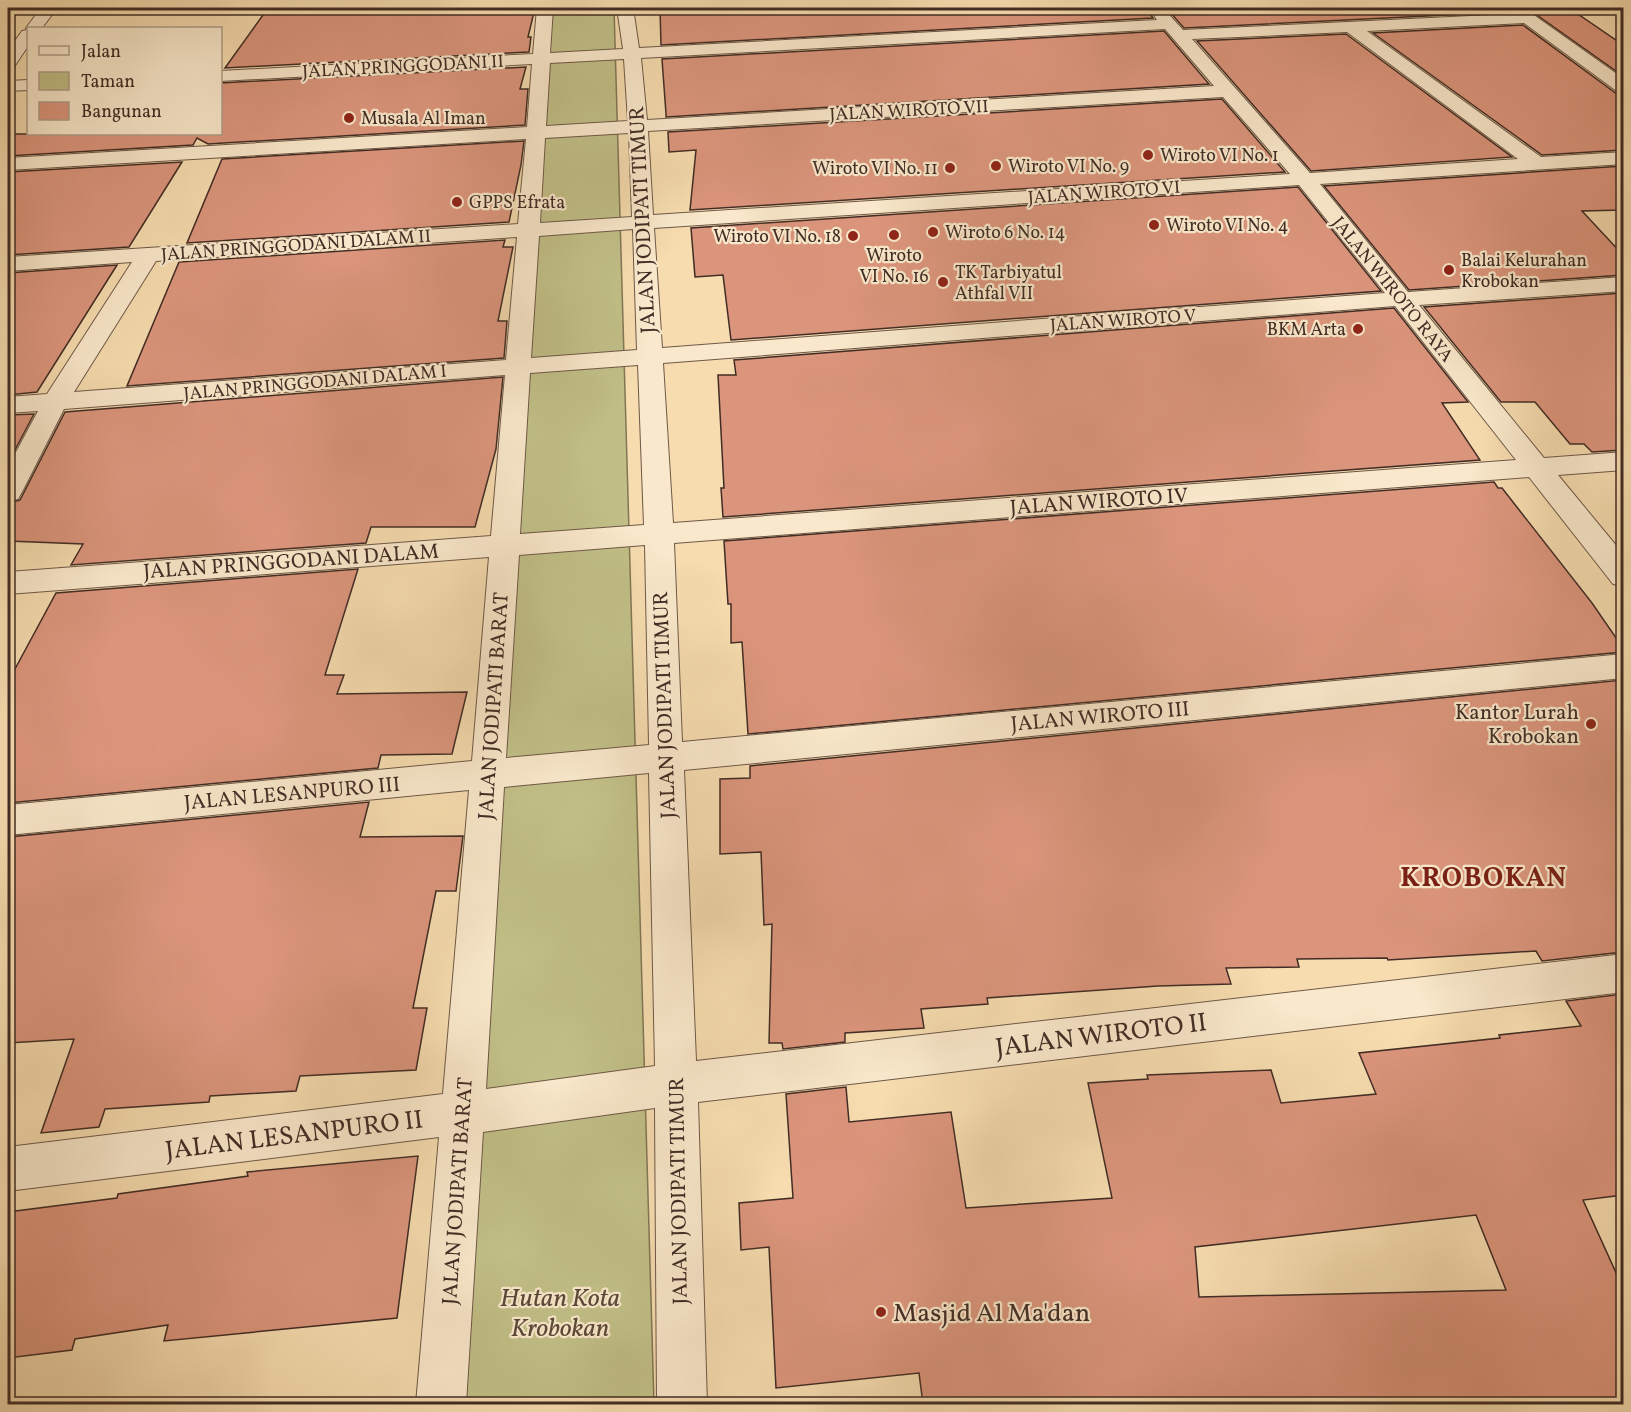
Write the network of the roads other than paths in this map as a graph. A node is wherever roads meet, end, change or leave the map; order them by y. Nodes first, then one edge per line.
1 (49, 8) edge
2 (545, 8) edge
3 (625, 8) edge
4 (1522, 13) edge
5 (1168, 22) edge
6 (1350, 26) junction
7 (35, 27) edge
8 (27, 36) edge
9 (632, 55) junction
10 (541, 60) junction
11 (8, 63) edge
12 (222, 76) edge
13 (27, 85) edge
14 (8, 86) edge
15 (1623, 88) edge
16 (1229, 91) junction
17 (638, 126) junction
18 (536, 132) junction
19 (1623, 158) edge
20 (1536, 163) junction
21 (8, 164) edge
22 (1305, 179) junction
23 (642, 223) junction
24 (584, 227) joint
25 (528, 230) junction
26 (149, 254) junction
27 (8, 264) edge
28 (1623, 284) edge
29 (1401, 299) junction
30 (636, 357) junction
31 (519, 366) junction
32 (55, 402) junction
33 (8, 405) edge
34 (1623, 461) edge
35 (1538, 468) junction
36 (8, 492) edge
37 (659, 534) junction
38 (575, 540) joint
39 (505, 545) junction
40 (1623, 576) edge
41 (8, 583) edge
42 (1623, 666) edge
43 (665, 757) junction
44 (576, 766) joint
45 (488, 776) junction
46 (8, 820) edge
47 (1623, 973) edge
48 (676, 1084) junction
49 (579, 1098) joint
50 (463, 1113) junction
51 (8, 1169) edge
52 (441, 1404) edge
53 (682, 1404) edge

1 - 7 street
2 - 10 street, JALAN JODIPATI BARAT
3 - 9 street, JALAN JODIPATI TIMUR
4 - 6 street, JALAN PRINGGODANI II
4 - 15 street
5 - 6 street, JALAN PRINGGODANI II
5 - 9 street, JALAN PRINGGODANI II
5 - 16 street, JALAN WIROTO RAYA
6 - 20 street
8 - 11 street
9 - 10 street, JALAN PRINGGODANI II
9 - 17 street, JALAN JODIPATI TIMUR
10 - 12 street, JALAN PRINGGODANI II
10 - 18 street, JALAN JODIPATI BARAT
13 - 14 street
16 - 17 street, JALAN WIROTO VII
16 - 22 street, JALAN WIROTO RAYA
17 - 18 street, JALAN WIROTO VII
17 - 23 street, JALAN JODIPATI TIMUR
18 - 21 street, JALAN WIROTO VII
18 - 25 street, JALAN JODIPATI BARAT
19 - 20 street, JALAN WIROTO VI
20 - 22 street, JALAN WIROTO VI
22 - 23 street, JALAN WIROTO VI
22 - 29 street, JALAN WIROTO RAYA
23 - 24 street, JALAN WIROTO VI
23 - 30 street, JALAN JODIPATI TIMUR
24 - 25 street, JALAN PRINGGODANI DALAM II
25 - 26 street, JALAN PRINGGODANI DALAM II
25 - 31 street, JALAN JODIPATI BARAT
26 - 27 street, JALAN PRINGGODANI DALAM II
26 - 32 street
28 - 29 street, JALAN WIROTO V
29 - 30 street, JALAN WIROTO V
29 - 35 street, JALAN WIROTO RAYA
30 - 31 street, JALAN PRINGGODANI DALAM I
30 - 37 street, JALAN JODIPATI TIMUR
31 - 32 street, JALAN PRINGGODANI DALAM I
31 - 39 street, JALAN JODIPATI BARAT
32 - 33 street, JALAN PRINGGODANI DALAM I
32 - 36 street
34 - 35 street, JALAN WIROTO IV
35 - 37 street, JALAN WIROTO IV
35 - 40 street, JALAN WIROTO RAYA
37 - 38 street, JALAN WIROTO IV
37 - 43 street, JALAN JODIPATI TIMUR
38 - 39 street, JALAN PRINGGODANI DALAM
39 - 41 street, JALAN PRINGGODANI DALAM
39 - 45 street, JALAN JODIPATI BARAT
42 - 43 street, JALAN WIROTO III
43 - 44 street, JALAN WIROTO III
43 - 48 street, JALAN JODIPATI TIMUR
44 - 45 street, JALAN LESANPURO III
45 - 46 street, JALAN LESANPURO III
45 - 50 street, JALAN JODIPATI BARAT
47 - 48 street, JALAN WIROTO II
48 - 49 street, JALAN WIROTO II
48 - 53 street, JALAN JODIPATI TIMUR
49 - 50 street, JALAN LESANPURO II
50 - 51 street, JALAN LESANPURO II
50 - 52 street, JALAN JODIPATI BARAT

